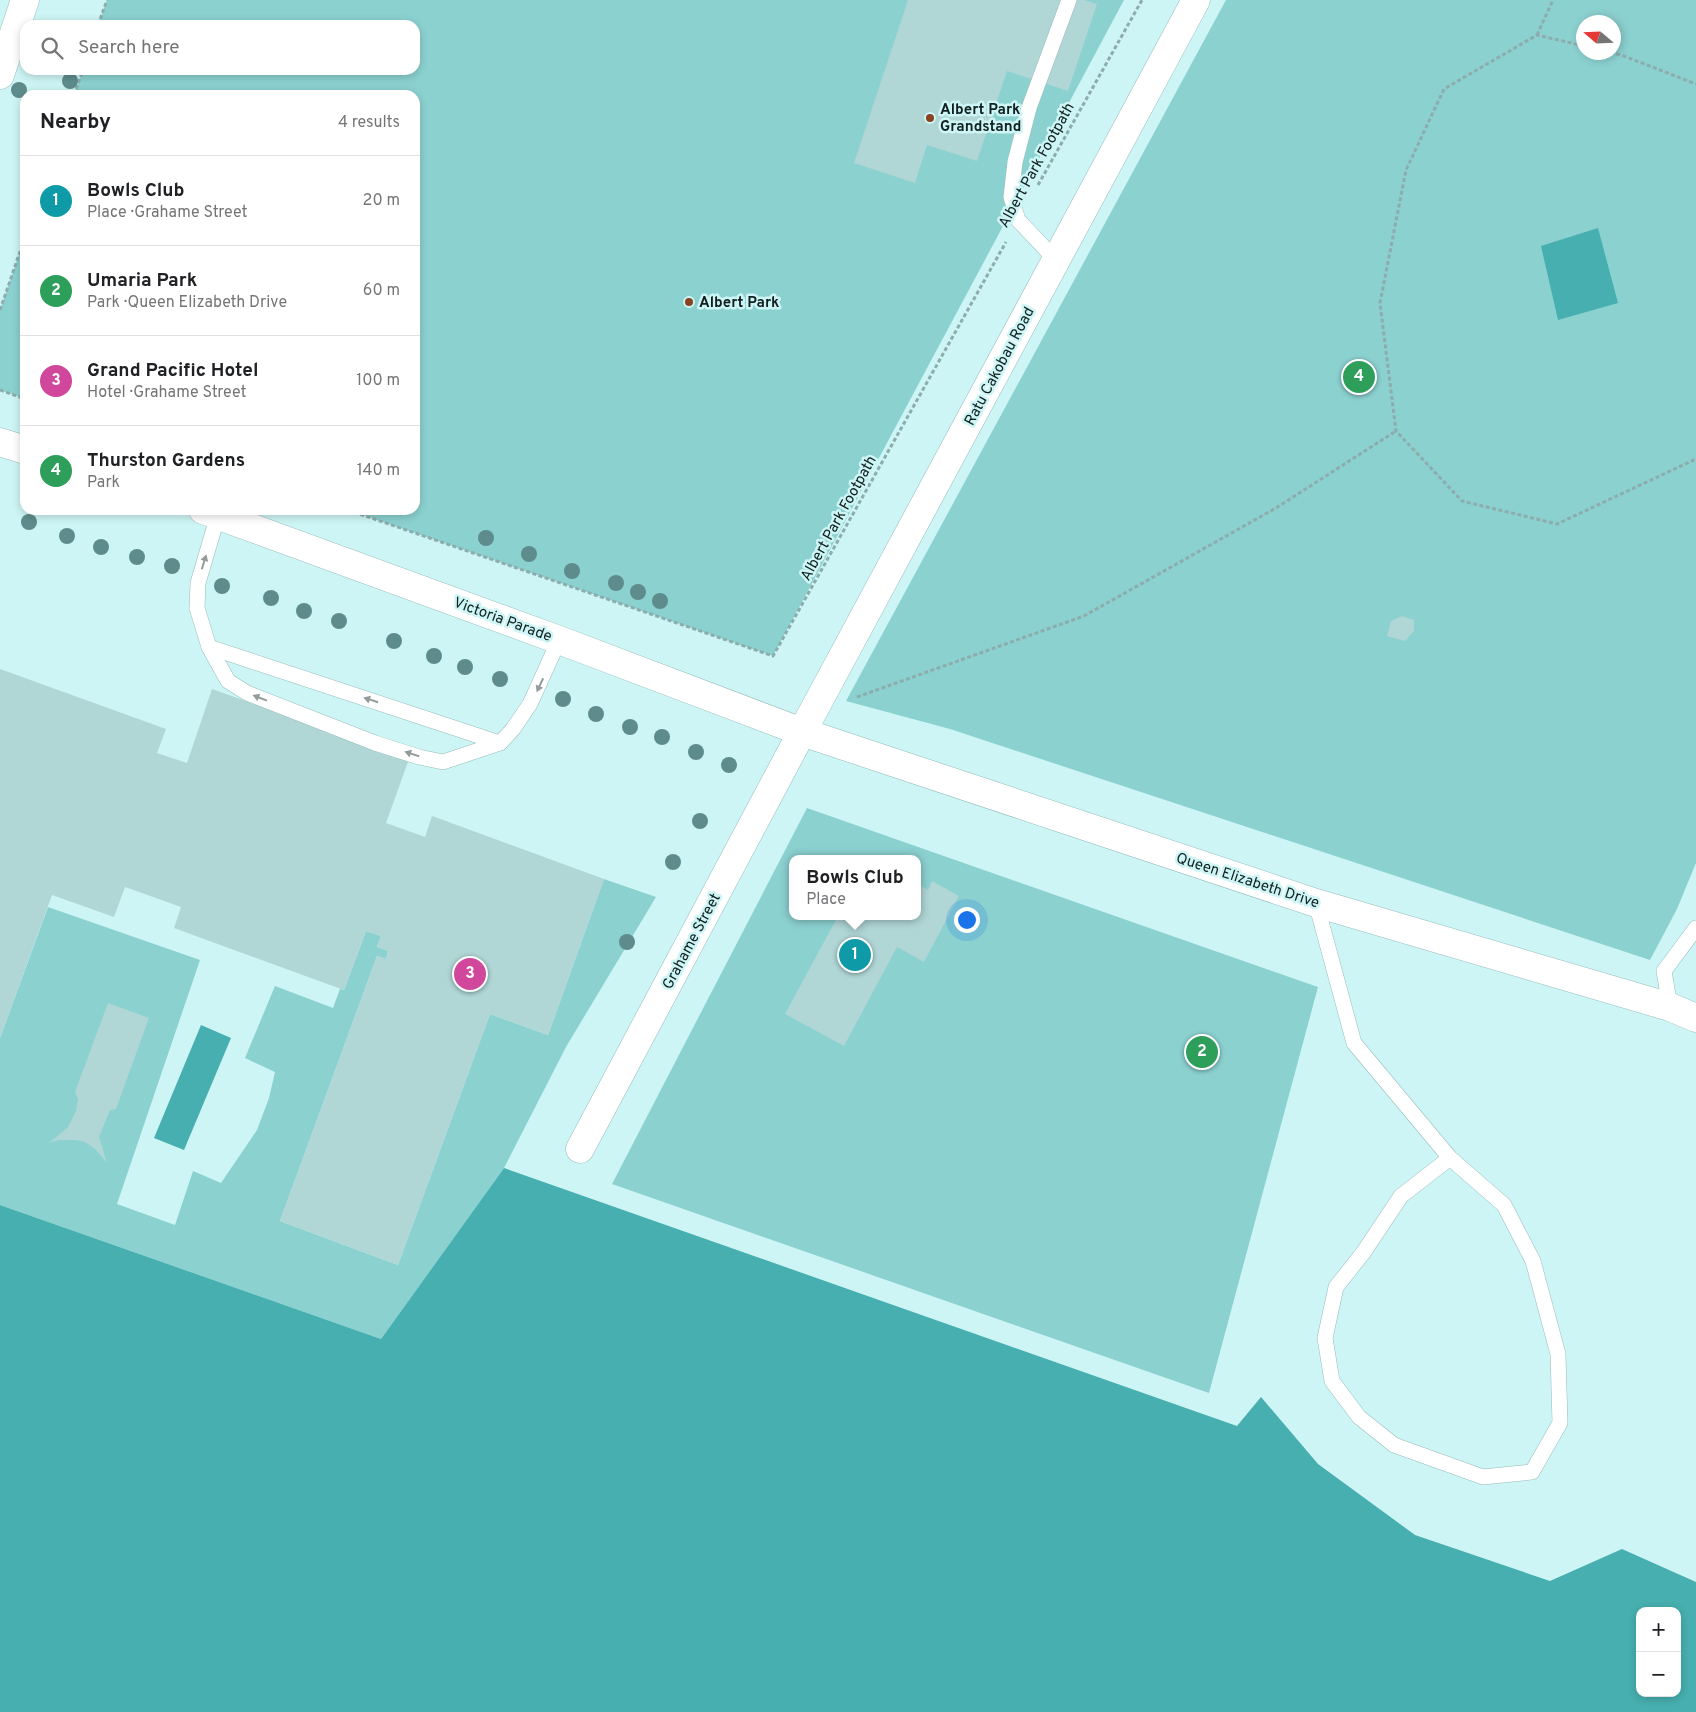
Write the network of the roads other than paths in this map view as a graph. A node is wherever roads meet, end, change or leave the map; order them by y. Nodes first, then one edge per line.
1 (25, 0) edge
2 (1069, 0) edge
3 (1196, 0) edge
4 (0, 75) edge
5 (1056, 260) junction
6 (0, 442) edge
7 (20, 448) edge
8 (210, 515) edge
9 (215, 515) edge
10 (559, 640) junction
11 (209, 647) junction
12 (802, 732) junction
13 (500, 743) junction
14 (1316, 902) junction
15 (1696, 928) edge
16 (1670, 1007) junction
17 (1696, 1018) edge
18 (580, 1149) dead end
19 (1450, 1158) junction

1 - 4 main road
2 - 5 lane
3 - 5 main road, Ratu Cakobau Road
5 - 12 main road, Ratu Cakobau Road
6 - 7 main road
11 -> 8 lane
9 - 10 main road, Victoria Parade
10 - 12 main road, Victoria Parade
10 -> 13 lane
13 -> 11 lane
13 -> 11 lane
12 - 14 main road, Queen Elizabeth Drive
12 - 18 main road, Grahame Street
14 - 16 main road, Queen Elizabeth Drive
14 - 19 lane
15 - 16 lane
16 - 17 main road, Queen Elizabeth Drive
19 - 19 lane

